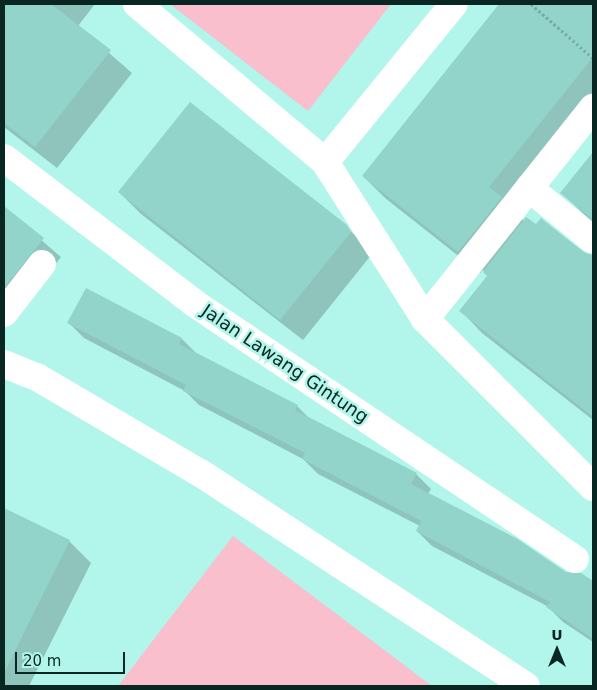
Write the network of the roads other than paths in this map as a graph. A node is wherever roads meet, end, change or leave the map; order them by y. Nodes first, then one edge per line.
1 (137, 4) edge
2 (454, 4) edge
3 (593, 108) edge
4 (4, 158) edge
5 (325, 162) junction
6 (529, 188) junction
7 (593, 240) edge
8 (42, 264) dead end
9 (4, 313) edge
10 (425, 319) junction
11 (4, 364) edge
12 (593, 487) edge
13 (575, 558) dead end
14 (526, 686) edge

1 - 5 street
2 - 5 street
3 - 6 street
4 - 13 street, Jalan Lawang Gintung
5 - 10 street
6 - 7 street
6 - 10 street
8 - 9 street
10 - 12 street
11 - 14 street

